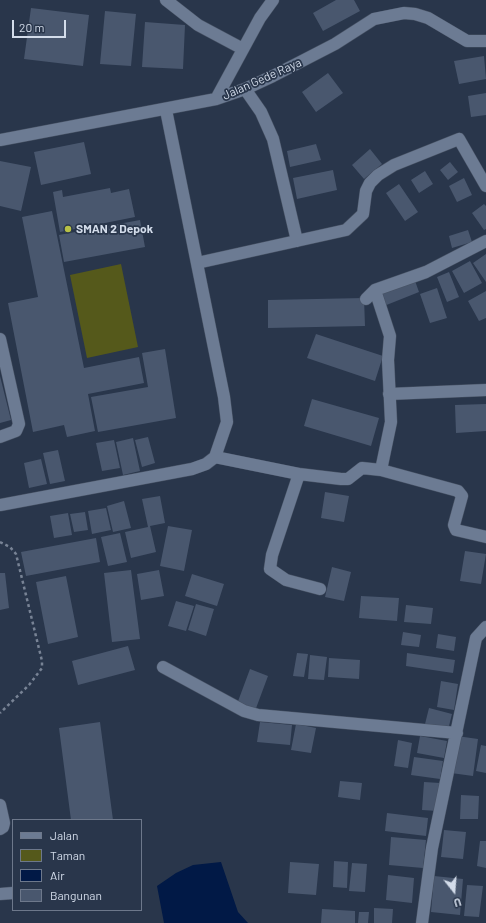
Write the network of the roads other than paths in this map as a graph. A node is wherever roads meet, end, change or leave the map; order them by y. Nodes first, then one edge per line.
1 (166, 0) edge
2 (272, 0) edge
3 (486, 41) edge
4 (243, 49) junction
5 (245, 89) junction
6 (216, 99) junction
7 (166, 110) junction
8 (0, 140) edge
9 (486, 186) edge
10 (297, 241) junction
11 (486, 241) edge
12 (197, 263) junction
13 (0, 339) edge
14 (486, 390) edge
15 (389, 394) junction
16 (0, 437) edge
17 (215, 457) junction
18 (381, 470) junction
19 (299, 474) junction
20 (0, 505) edge
21 (486, 537) edge
22 (320, 589) dead end
23 (486, 627) edge
24 (481, 638) edge
25 (163, 667) dead end
26 (457, 733) junction
27 (0, 805) edge
28 (0, 829) edge
29 (12, 893) edge
30 (0, 894) edge
31 (422, 923) edge

1 - 4 street
2 - 4 street
3 - 5 street, Jalan Gede Raya
4 - 6 street
5 - 6 street, Jalan Gede Raya
5 - 10 street
6 - 7 street, Jalan Gede Raya
7 - 8 street, Jalan Gede Raya
7 - 12 street
9 - 10 street
10 - 12 street
11 - 15 street
12 - 17 street
13 - 16 street
14 - 15 street
15 - 18 street
17 - 19 street
17 - 20 street
18 - 19 street
18 - 21 street
19 - 22 street
23 - 24 street
24 - 26 street
25 - 26 street
26 - 31 street
27 - 28 street
29 - 30 street

